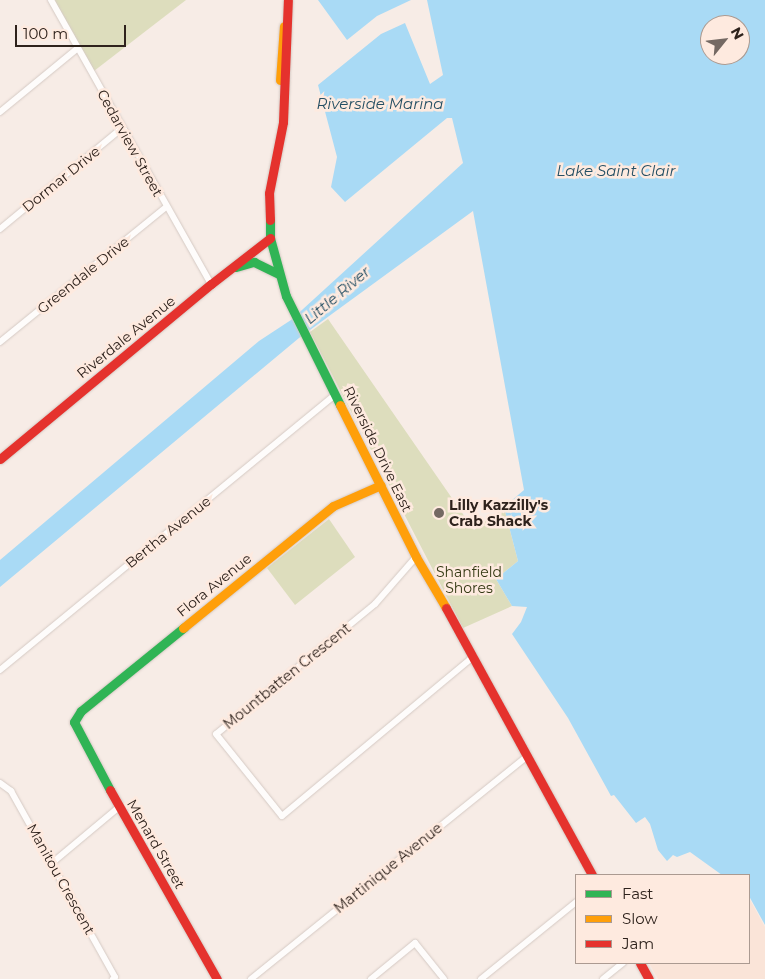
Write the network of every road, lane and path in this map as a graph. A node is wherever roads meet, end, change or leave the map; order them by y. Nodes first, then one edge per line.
1 (51, 0) edge
2 (288, 2) edge
3 (78, 48) junction
4 (280, 80) dead end
5 (0, 112) edge
6 (122, 128) junction
7 (166, 207) junction
8 (0, 228) edge
9 (270, 238) junction
10 (233, 268) junction
11 (279, 274) junction
12 (211, 284) junction
13 (0, 342) edge
14 (336, 394) junction
15 (0, 459) edge
16 (381, 485) junction
17 (416, 557) junction
18 (474, 656) junction
19 (0, 670) edge
20 (74, 722) joint
21 (526, 757) junction
22 (0, 783) edge
23 (119, 807) junction
24 (52, 863) junction
25 (591, 874) edge
26 (575, 903) edge
27 (622, 964) edge
28 (640, 964) edge
29 (112, 979) edge
30 (217, 979) edge
31 (251, 979) edge
32 (371, 979) edge
33 (444, 979) edge
34 (481, 979) edge
35 (603, 979) edge
36 (648, 979) edge

1 - 3 street, Cedarview Street
2 - 4 main road
2 - 9 main road, Riverside Drive East
3 - 5 street
3 - 6 street, Cedarview Street
6 - 7 street, Cedarview Street
6 - 8 street, Dormar Drive
7 - 12 street, Cedarview Street
7 - 13 street, Greendale Drive
9 - 10 main road, Riverdale Avenue
9 - 11 main road, Riverside Drive East
10 - 11 main road
10 - 12 main road, Riverdale Avenue
11 - 14 main road, Riverside Drive East
12 - 15 main road, Riverdale Avenue
14 - 16 main road, Riverside Drive East
14 - 19 street, Bertha Avenue
16 - 17 main road, Riverside Drive East
16 - 20 main road, Flora Avenue
17 - 18 main road, Riverside Drive East
17 - 18 street, Mountbatten Crescent
18 - 21 main road, Riverside Drive East
20 - 23 main road, Menard Street
21 - 25 main road, Riverside Drive East
21 - 31 street, Martinique Avenue
22 - 24 street, Manitou Crescent
23 - 24 street
23 - 30 main road, Menard Street
24 - 29 street, Manitou Crescent
26 - 34 street
27 - 35 street
28 - 36 main road
32 - 33 street

